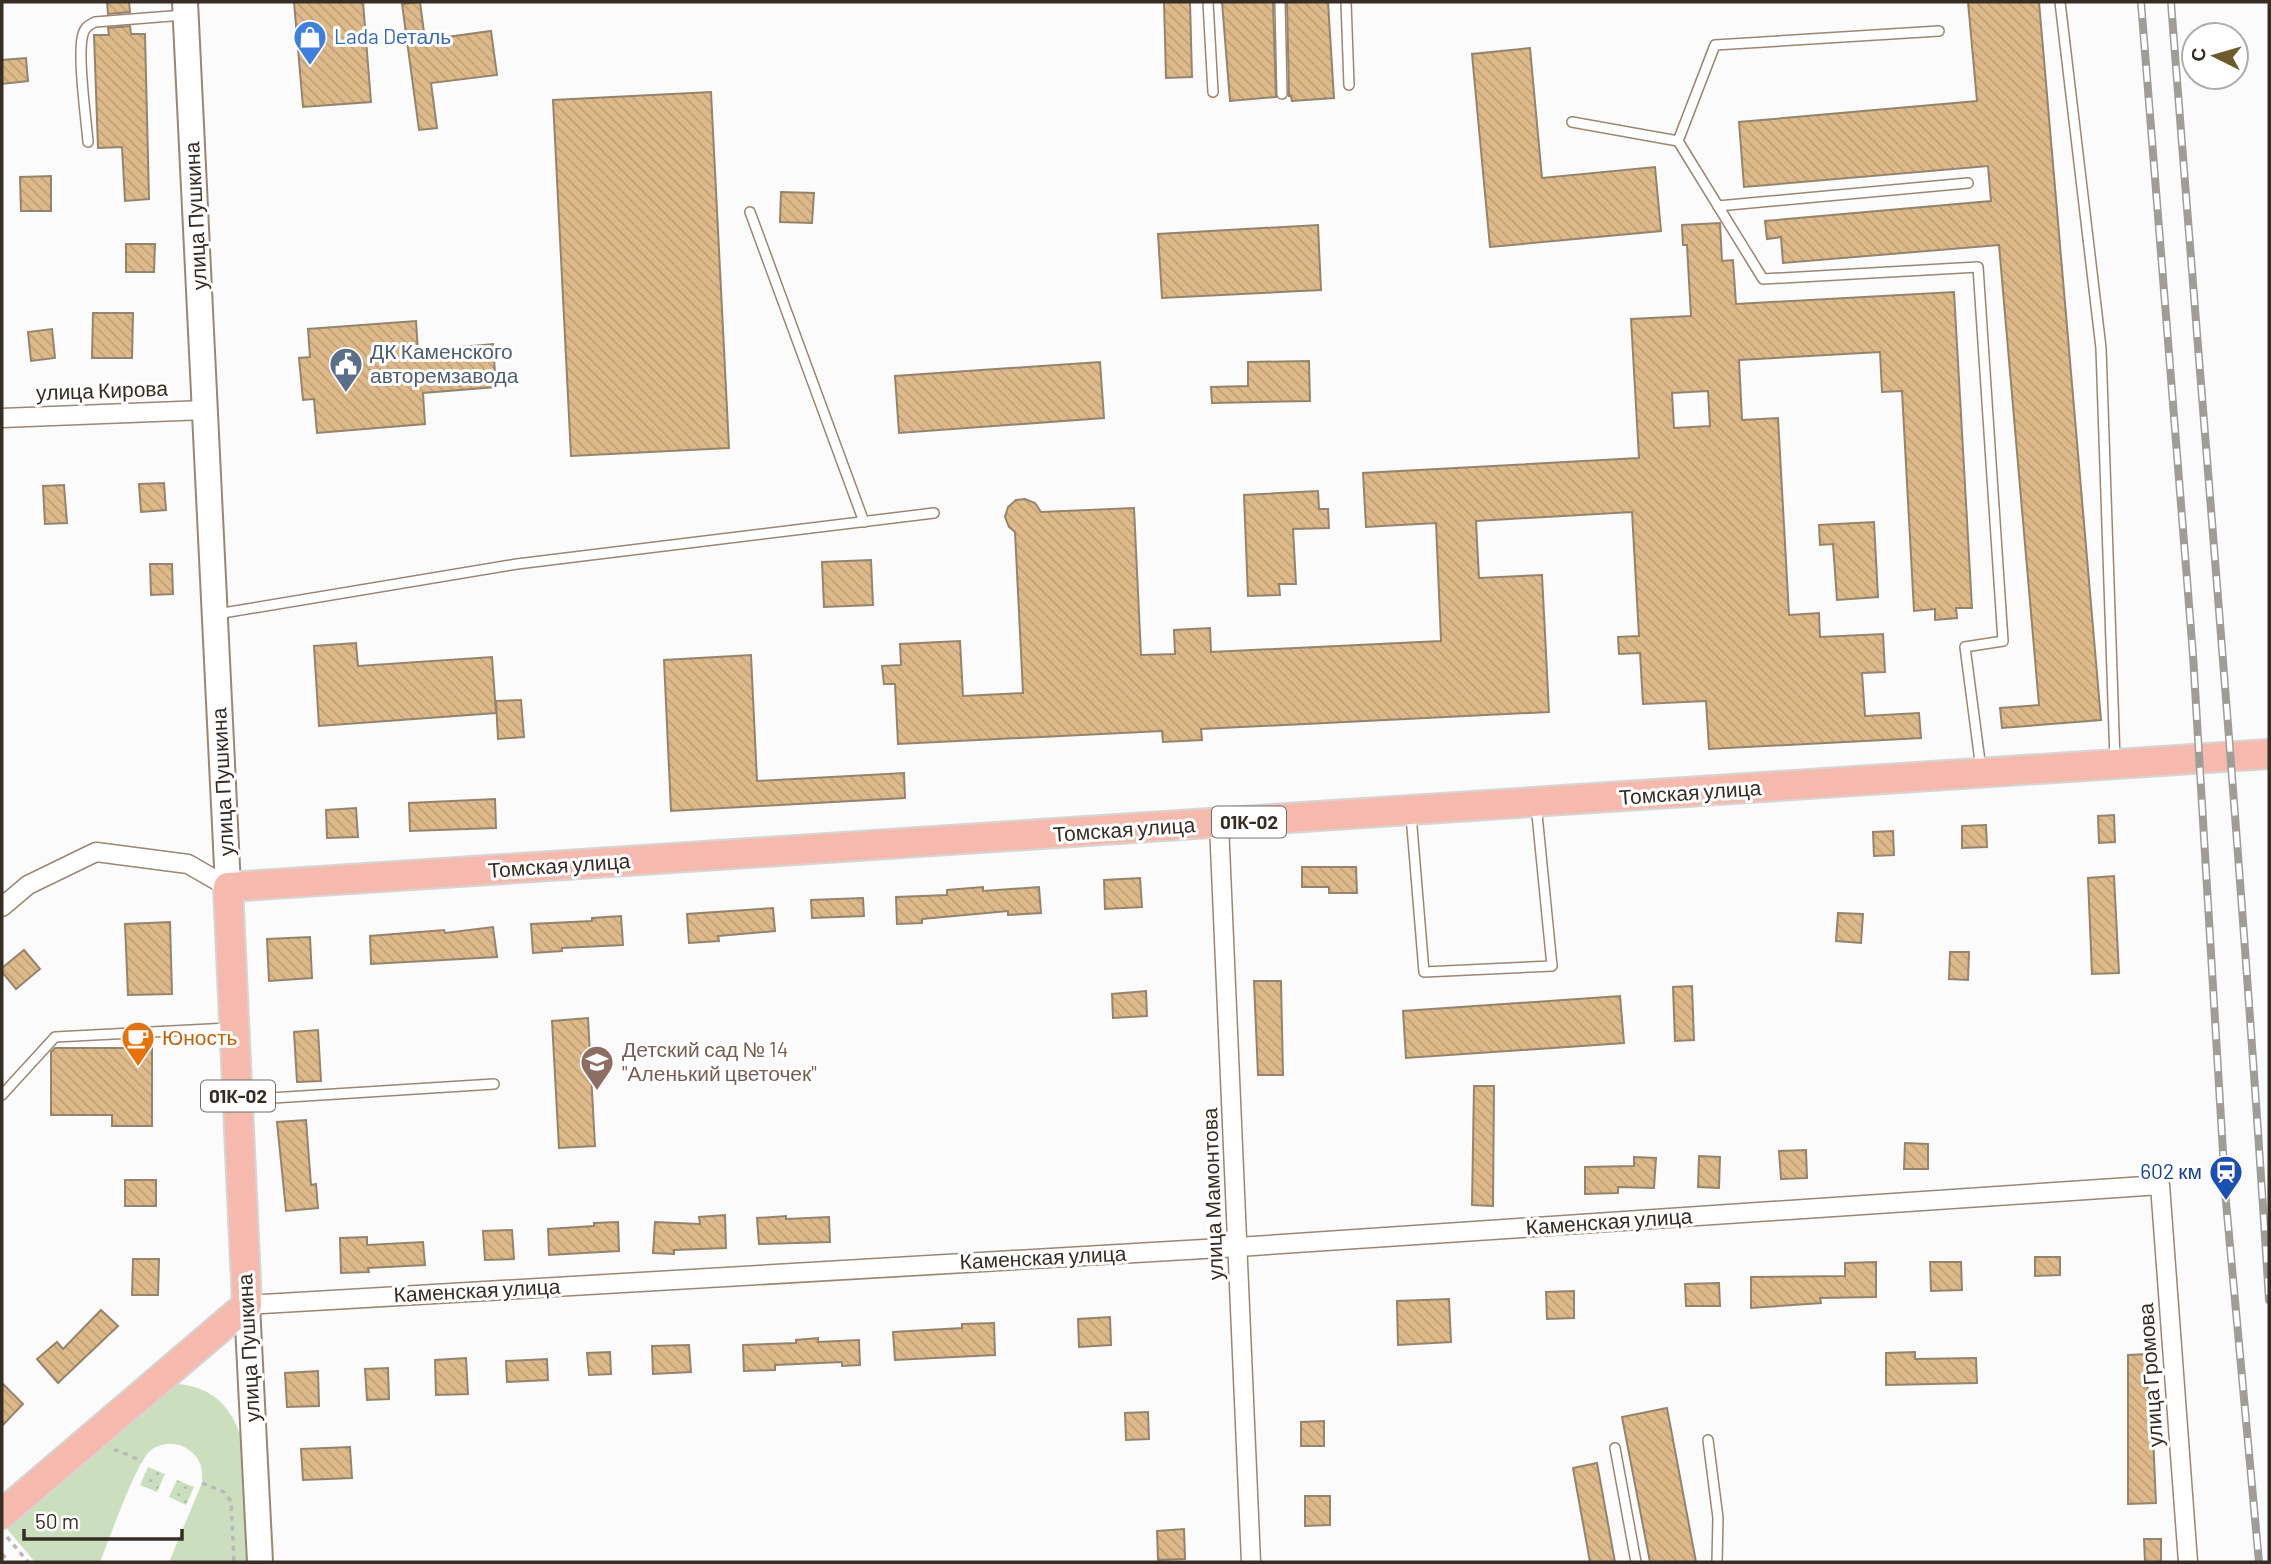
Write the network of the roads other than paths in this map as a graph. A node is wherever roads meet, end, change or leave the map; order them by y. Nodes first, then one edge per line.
1 (1208, 2) edge
2 (1280, 2) edge
3 (1346, 2) edge
4 (2060, 2) edge
5 (185, 8) edge
6 (1939, 31) dead end
7 (1349, 85) dead end
8 (1213, 92) dead end
9 (1282, 93) dead end
10 (1572, 122) dead end
11 (1678, 141) junction
12 (88, 142) dead end
13 (1968, 183) dead end
14 (1718, 206) junction
15 (750, 212) dead end
16 (205, 410) junction
17 (2, 418) edge
18 (933, 513) dead end
19 (864, 522) junction
20 (215, 614) junction
21 (2269, 754) edge
22 (2115, 765) junction
23 (1982, 774) junction
24 (1536, 803) junction
25 (1410, 811) junction
26 (1219, 824) junction
27 (228, 887) junction
28 (2, 908) edge
29 (235, 1028) junction
30 (494, 1084) dead end
31 (2, 1096) edge
32 (238, 1100) junction
33 (2160, 1185) joint
34 (1238, 1247) junction
35 (247, 1305) junction
36 (1708, 1440) dead end
37 (1615, 1448) dead end
38 (2, 1514) edge
39 (260, 1562) edge
40 (1251, 1562) edge
41 (1636, 1562) edge
42 (1717, 1562) edge
43 (2188, 1562) edge

1 - 8 lane
2 - 9 lane
3 - 7 lane
4 - 22 lane
5 - 12 lane
5 - 16 street, улица Пушкина
6 - 11 lane
10 - 11 lane
11 - 14 lane
13 - 14 lane
14 - 23 lane
15 - 19 lane
16 - 17 street, улица Кирова
16 - 20 street, улица Пушкина
18 - 19 lane
19 - 20 lane
20 - 27 street, улица Пушкина
21 - 22 main road, Томская улица / 01К-02
22 - 23 main road, Томская улица / 01К-02
23 - 24 main road, Томская улица / 01К-02
24 - 25 main road, Томская улица / 01К-02
24 - 25 lane
25 - 26 main road, Томская улица / 01К-02
26 - 27 main road, Томская улица / 01К-02
26 - 34 street, улица Мамонтова
27 - 28 street
27 - 29 main road, улица Пушкина / 01К-02
29 - 31 lane
29 - 32 main road, улица Пушкина / 01К-02
30 - 32 lane
32 - 35 main road, улица Пушкина / 01К-02
33 - 34 street, Каменская улица
33 - 43 street, улица Громова
34 - 35 street, Каменская улица
34 - 40 street, улица Мамонтова
35 - 38 main road
35 - 39 street, улица Пушкина
36 - 42 lane
37 - 41 lane

